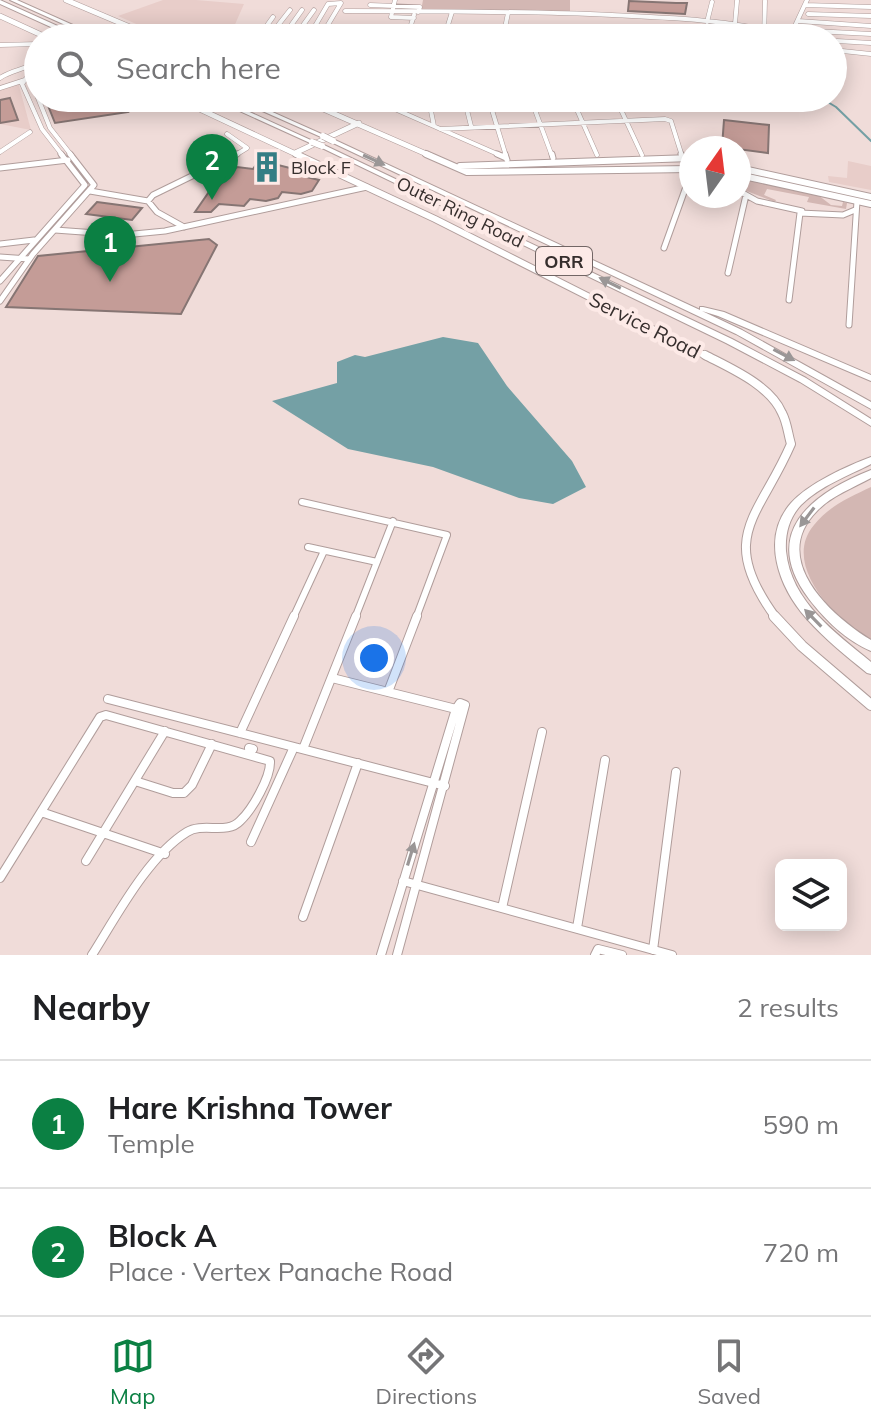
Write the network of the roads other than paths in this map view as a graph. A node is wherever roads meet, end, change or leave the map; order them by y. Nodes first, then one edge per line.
1 (13, 0) edge
2 (66, 0) edge
3 (408, 0) edge
4 (421, 0) edge
5 (359, 1) edge
6 (737, 1) edge
7 (765, 1) edge
8 (0, 2) edge
9 (712, 2) edge
10 (806, 2) edge
11 (395, 3) edge
12 (370, 6) edge
13 (382, 6) edge
14 (871, 7) edge
15 (290, 10) dead end
16 (302, 10) dead end
17 (314, 10) dead end
18 (418, 10) junction
19 (357, 11) junction
20 (393, 11) junction
21 (452, 12) junction
22 (508, 13) junction
23 (406, 14) junction
24 (808, 14) dead end
25 (0, 16) edge
26 (333, 16) junction
27 (871, 16) edge
28 (273, 17) dead end
29 (414, 18) junction
30 (798, 21) junction
31 (707, 22) junction
32 (49, 24) edge
33 (67, 24) edge
34 (123, 24) edge
35 (268, 24) edge
36 (279, 24) edge
37 (292, 24) edge
38 (304, 24) edge
39 (316, 24) edge
40 (329, 24) edge
41 (412, 24) edge
42 (448, 24) edge
43 (506, 24) edge
44 (726, 24) edge
45 (735, 24) joint
46 (764, 24) edge
47 (796, 24) edge
48 (842, 24) edge
49 (847, 24) edge
50 (871, 26) edge
51 (24, 27) edge
52 (847, 33) edge
53 (871, 34) edge
54 (10, 41) dead end
55 (847, 42) edge
56 (24, 43) edge
57 (24, 43) edge
58 (871, 43) edge
59 (0, 45) edge
60 (847, 51) edge
61 (871, 54) edge
62 (24, 68) edge
63 (0, 78) edge
64 (24, 79) edge
65 (0, 88) edge
66 (34, 112) edge
67 (44, 112) edge
68 (206, 112) edge
69 (245, 112) edge
70 (268, 112) edge
71 (332, 112) edge
72 (402, 112) edge
73 (431, 112) edge
74 (468, 112) edge
75 (493, 112) edge
76 (535, 112) edge
77 (579, 112) edge
78 (622, 112) dead end
79 (626, 120) junction
80 (584, 122) junction
81 (359, 123) junction
82 (539, 123) junction
83 (497, 125) junction
84 (434, 126) junction
85 (471, 126) junction
86 (440, 129) junction
87 (30, 132) dead end
88 (227, 134) dead end
89 (679, 147) edge
90 (0, 152) edge
91 (295, 153) junction
92 (597, 155) dead end
93 (642, 155) dead end
94 (679, 157) edge
95 (553, 158) dead end
96 (75, 159) junction
97 (65, 160) junction
98 (452, 164) junction
99 (488, 166) junction
100 (0, 168) edge
101 (679, 169) edge
102 (751, 171) edge
103 (492, 174) junction
104 (751, 177) edge
105 (792, 182) junction
106 (367, 187) junction
107 (90, 191) junction
108 (751, 196) edge
109 (871, 197) edge
110 (148, 201) junction
111 (857, 201) junction
112 (871, 204) edge
113 (679, 206) edge
114 (743, 208) edge
115 (855, 210) junction
116 (802, 211) junction
117 (184, 227) junction
118 (55, 230) junction
119 (34, 240) junction
120 (0, 244) edge
121 (664, 248) dead end
122 (0, 257) edge
123 (18, 258) junction
124 (29, 259) junction
125 (0, 270) edge
126 (8, 271) junction
127 (728, 273) dead end
128 (1, 279) edge
129 (789, 300) dead end
130 (0, 301) edge
131 (681, 304) junction
132 (849, 325) dead end
133 (871, 378) edge
134 (871, 406) edge
135 (871, 423) edge
136 (871, 460) edge
137 (871, 474) edge
138 (302, 502) dead end
139 (393, 521) junction
140 (308, 547) dead end
141 (324, 551) junction
142 (377, 562) junction
143 (871, 646) edge
144 (871, 669) edge
145 (332, 678) junction
146 (388, 692) junction
147 (108, 699) dead end
148 (871, 705) edge
149 (456, 709) junction
150 (165, 731) junction
151 (542, 732) dead end
152 (240, 733) junction
153 (262, 738) junction
154 (212, 744) junction
155 (299, 748) junction
156 (253, 752) junction
157 (605, 760) dead end
158 (358, 763) junction
159 (676, 772) dead end
160 (135, 781) junction
161 (434, 783) junction
162 (445, 786) junction
163 (41, 812) junction
164 (103, 833) junction
165 (251, 842) dead end
166 (165, 854) junction
167 (86, 861) dead end
168 (0, 878) edge
169 (403, 881) junction
170 (416, 885) junction
171 (502, 908) junction
172 (303, 917) dead end
173 (577, 928) junction
174 (653, 952) edge
175 (92, 955) edge
176 (381, 955) edge
177 (397, 955) edge
178 (595, 955) edge
179 (622, 955) edge
180 (672, 955) edge

1 - 33 highway
2 - 34 main road
3 - 23 street
4 - 18 street
5 - 19 street
6 - 45 street
7 - 46 street
8 - 32 highway
9 - 31 street
10 - 14 street
10 - 30 street
11 - 13 street
11 - 20 street
11 - 23 street
12 - 13 street
12 - 19 street
13 - 20 street
15 - 36 street
16 - 37 street
17 - 38 street
18 - 21 street
18 - 23 street
18 - 29 street
19 - 26 street
20 - 23 street
21 - 22 street
21 - 42 street
22 - 31 street
22 - 43 street
23 - 29 street
24 - 27 street
25 - 51 main road
26 - 39 street
26 - 40 street
28 - 35 street
29 - 41 street
30 - 47 street
30 - 48 street
31 - 44 street
31 - 45 street
49 - 50 street
52 - 53 street
54 - 56 street
55 - 58 street
57 - 59 street
60 - 61 street
62 - 63 street
64 - 65 street
66 - 97 street
67 - 96 street
68 - 91 main road, Service Road
135 -> 69 highway, Outer Ring Road / ORR, bridge
70 -> 131 highway, Outer Ring Road / ORR, bridge
71 - 81 main road
72 - 84 street
73 - 84 street
74 - 85 street
75 - 83 street
76 - 82 street
77 - 80 street
78 - 79 street
79 - 80 street
79 - 89 street
79 - 93 street
80 - 82 street
80 - 92 street
81 - 91 main road
81 - 98 main road
82 - 83 street
82 - 95 street
83 - 85 street
83 - 86 street
84 - 86 street
85 - 86 street
87 - 90 street
88 - 110 street
91 - 106 main road, Service Road
94 - 99 main road
96 - 97 street
96 - 107 street
97 - 100 street
97 - 119 street
98 - 99 main road
98 - 103 main road
99 - 103 main road
101 - 103 main road
102 - 105 main road
104 - 105 main road
105 - 109 main road
105 - 111 main road
106 - 117 street
106 - 148 main road, Service Road
107 - 110 street
107 - 118 street
108 - 116 street
110 - 117 street
111 - 112 main road
111 - 115 street
113 - 121 street
114 - 127 street
115 - 116 street
115 - 132 street
116 - 129 street
117 - 118 street
118 - 124 street
119 - 120 street
119 - 123 street
122 - 123 street
123 - 124 street
123 - 126 street
124 - 130 street
125 - 126 street
126 - 128 street
131 - 133 highway
131 -> 134 highway, Outer Ring Road / ORR
144 -> 136 highway
137 -> 143 highway
138 - 139 street
139 - 142 street
139 - 146 street
140 - 141 street
141 - 142 street
141 - 152 street
142 - 145 street
145 - 146 street
145 - 155 street
146 - 149 street
147 - 152 street
149 - 161 street
149 - 162 street
150 - 154 street
150 - 160 street
150 - 163 street
151 - 171 street
152 - 153 street
153 - 155 street
153 - 156 street
154 - 156 street
154 - 160 street
155 - 158 street
155 - 165 street
156 - 166 street
157 - 173 street
158 - 161 street
158 - 172 street
159 - 174 street
160 - 164 street
161 - 162 street
169 -> 161 street
162 - 170 street
163 - 164 street
163 - 168 street
164 - 166 street
164 - 167 street
166 - 175 street
169 - 170 street
169 - 176 street
170 - 171 street
170 - 177 street
171 - 173 street
173 - 174 street
174 - 180 street
178 - 179 street

